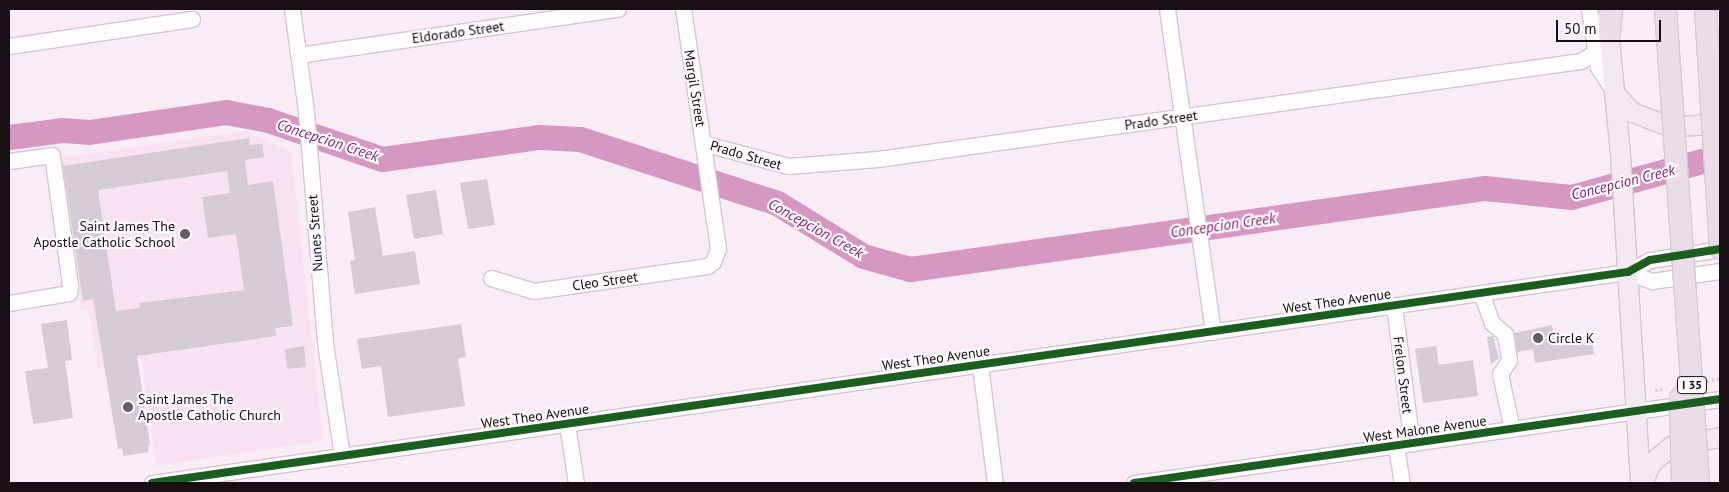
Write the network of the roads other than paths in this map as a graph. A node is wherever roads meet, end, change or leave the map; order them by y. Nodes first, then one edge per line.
1 (292, 9) edge
2 (618, 9) edge
3 (683, 9) edge
4 (1167, 9) edge
5 (1589, 9) edge
6 (1606, 9) edge
7 (1611, 9) edge
8 (1665, 9) edge
9 (1705, 9) edge
10 (192, 19) dead end
11 (1609, 32) junction
12 (9, 46) edge
13 (1595, 52) junction
14 (298, 55) junction
15 (1616, 95) junction
16 (1182, 117) junction
17 (1720, 117) edge
18 (703, 143) junction
19 (9, 161) edge
20 (1720, 248) edge
21 (716, 257) joint
22 (1720, 271) edge
23 (1628, 272) junction
24 (491, 278) dead end
25 (1683, 287) junction
26 (1482, 293) junction
27 (9, 303) edge
28 (1394, 306) junction
29 (1213, 332) junction
30 (980, 365) junction
31 (1720, 399) edge
32 (1636, 411) junction
33 (567, 424) junction
34 (1512, 429) junction
35 (1720, 437) edge
36 (1412, 444) junction
37 (1396, 446) junction
38 (342, 456) junction
39 (153, 483) edge
40 (576, 483) edge
41 (995, 483) edge
42 (1134, 483) edge
43 (1402, 483) edge
44 (1641, 483) edge
45 (1682, 483) edge
46 (1698, 483) edge

1 - 14 street, Nunes Street
2 - 14 street, Eldorado Street
3 - 18 street, Margil Street
4 - 16 street
5 - 13 street
6 - 11 main road
7 - 11 highway
8 - 25 highway, I 35, bridge
9 - 20 highway, bridge
10 - 12 street
11 - 13 street
11 - 15 main road
13 - 15 street
13 - 16 street, Prado Street
14 - 38 street, Nunes Street
15 - 17 main road
15 - 23 main road
16 - 18 street, Prado Street
16 - 29 street
18 - 21 street, Margil Street
19 - 27 street
20 - 23 street, West Theo Avenue
21 - 24 street, Cleo Street
22 - 23 street, West Theo Avenue
23 - 26 street, West Theo Avenue
23 - 32 main road
25 - 45 highway, bridge
25 - 46 highway, I 35, bridge
26 - 28 street, West Theo Avenue
26 - 34 street
28 - 29 street, West Theo Avenue
28 - 36 street, Frelon Street
29 - 30 street, West Theo Avenue
30 - 33 street, West Theo Avenue
30 - 41 street
31 - 32 street, West Malone Avenue
32 - 34 street, West Malone Avenue
32 - 44 main road
33 - 38 street, West Theo Avenue
33 - 40 street
34 - 36 street, West Malone Avenue
35 - 44 main road
36 - 37 street, West Malone Avenue
37 - 42 street, West Malone Avenue
37 - 43 street
38 - 39 street, West Theo Avenue

